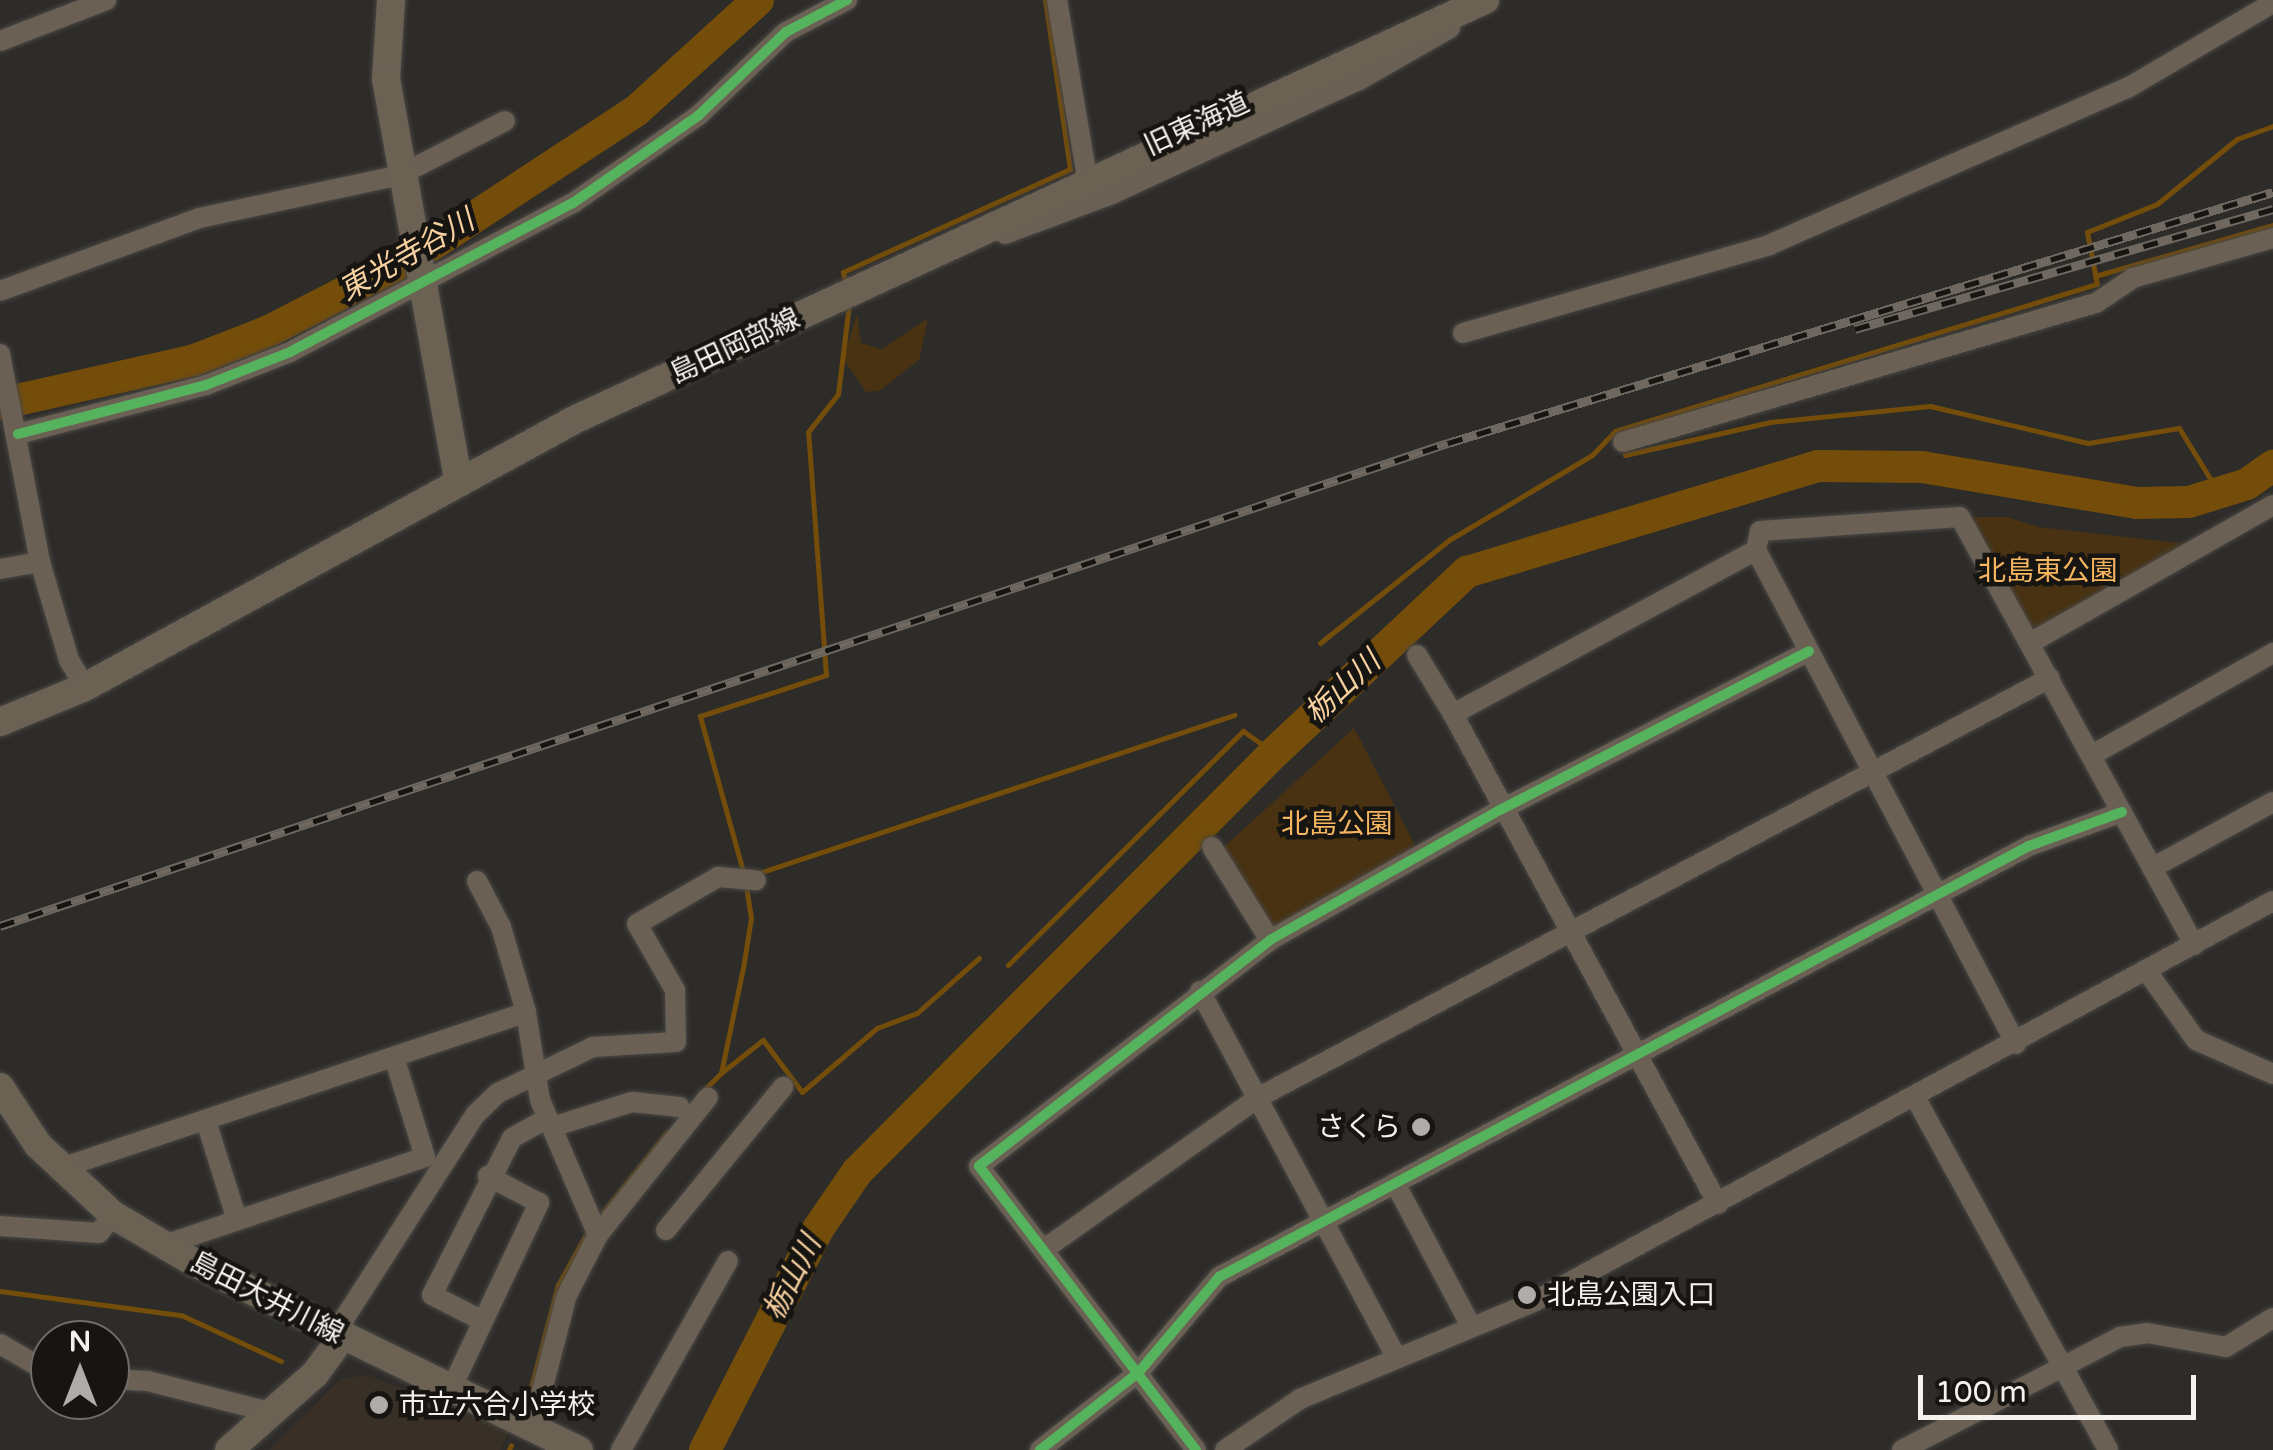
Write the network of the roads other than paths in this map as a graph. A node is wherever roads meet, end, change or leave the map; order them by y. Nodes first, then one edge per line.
1 (106, 0) edge
2 (391, 0) edge
3 (847, 0) edge
4 (1058, 0) edge
5 (1485, 0) edge
6 (1494, 0) edge
7 (2273, 3) edge
8 (0, 42) edge
9 (505, 121) dead end
10 (400, 175) junction
11 (1088, 182) junction
12 (2273, 238) edge
13 (908, 266) junction
14 (420, 273) junction
15 (0, 291) edge
16 (1463, 333) dead end
17 (0, 354) edge
18 (15, 423) junction
19 (1623, 442) dead end
20 (458, 478) junction
21 (2273, 505) edge
22 (1756, 550) junction
23 (40, 562) junction
24 (0, 570) edge
25 (2030, 642) junction
26 (1808, 651) junction
27 (2273, 653) edge
28 (1417, 656) dead end
29 (2050, 678) junction
30 (85, 687) junction
31 (1452, 714) junction
32 (0, 722) edge
33 (2092, 756) junction
34 (1872, 772) junction
35 (2273, 802) edge
36 (1502, 809) junction
37 (2122, 812) junction
38 (1212, 847) dead end
39 (2152, 868) junction
40 (756, 880) dead end
41 (477, 881) dead end
42 (1941, 894) junction
43 (2273, 901) edge
44 (1570, 934) junction
45 (1270, 940) junction
46 (2194, 945) junction
47 (2146, 970) junction
48 (1200, 991) junction
49 (526, 1012) junction
50 (2016, 1044) junction
51 (1638, 1059) junction
52 (395, 1060) junction
53 (2273, 1074) edge
54 (536, 1078) junction
55 (0, 1087) edge
56 (783, 1087) dead end
57 (1259, 1097) junction
58 (708, 1098) dead end
59 (1916, 1098) junction
60 (680, 1107) dead end
61 (206, 1121) junction
62 (550, 1122) junction
63 (426, 1157) junction
64 (448, 1158) junction
65 (60, 1168) junction
66 (488, 1176) junction
67 (1396, 1186) junction
68 (1718, 1204) junction
69 (114, 1215) junction
70 (237, 1220) junction
71 (1326, 1222) junction
72 (0, 1226) edge
73 (666, 1230) dead end
74 (598, 1235) junction
75 (164, 1245) junction
76 (1043, 1250) junction
77 (728, 1261) dead end
78 (2273, 1318) edge
79 (483, 1321) junction
80 (1471, 1326) junction
81 (338, 1335) junction
82 (0, 1344) edge
83 (1396, 1356) junction
84 (30, 1362) edge
85 (2062, 1363) junction
86 (1138, 1374) junction
87 (130, 1381) edge
88 (452, 1387) junction
89 (274, 1413) junction
90 (532, 1426) junction
91 (229, 1450) edge
92 (579, 1450) edge
93 (621, 1450) edge
94 (1040, 1450) edge
95 (1196, 1450) edge
96 (1225, 1450) edge
97 (1902, 1450) edge
98 (2108, 1450) edge

1 - 8 street
2 - 10 main road
3 - 14 street
4 - 11 street
5 - 11 main road, 島田岡部線
6 - 13 street, 旧東海道
7 - 16 street
9 - 10 street
10 - 14 main road
10 - 15 street
11 - 13 main road, 島田岡部線
12 - 19 street
13 - 20 main road, 島田岡部線
14 - 18 street
14 - 20 main road
17 - 18 street
18 - 23 street
20 - 30 main road, 島田岡部線
21 - 25 street
22 - 25 street
22 - 26 street
22 - 31 street
23 - 24 street
23 - 30 street
25 - 29 street
26 - 34 street
26 - 36 street
27 - 33 street
28 - 31 street
29 - 33 street
29 - 34 street
30 - 32 main road, 島田岡部線
31 - 36 street
33 - 37 street
34 - 42 street
34 - 44 street
35 - 39 street
36 - 44 street
36 - 45 street
37 - 39 street
37 - 42 street
38 - 45 street
39 - 46 street
40 - 54 street
41 - 49 street
42 - 50 street
42 - 51 street
43 - 46 street
44 - 51 street
44 - 57 street
45 - 48 street
46 - 47 street
47 - 50 street
47 - 53 street
48 - 57 street
48 - 76 street
49 - 52 street
49 - 54 street
50 - 59 street
51 - 67 street
51 - 68 street
52 - 61 street
52 - 63 street
54 - 62 street
54 - 64 street
55 - 65 main road, 島田大井川線
56 - 73 street
57 - 71 street
57 - 76 street
58 - 74 street
59 - 68 street
59 - 85 street
60 - 62 street
61 - 65 street
61 - 70 street
62 - 66 street
62 - 74 street
63 - 64 street
63 - 70 street
64 - 81 street
65 - 69 main road, 島田大井川線
66 - 79 street
66 - 79 street
67 - 71 street
67 - 80 street
68 - 80 street
69 - 72 street
69 - 75 main road, 島田大井川線
70 - 75 street
71 - 83 street
71 - 86 street
74 - 90 street
75 - 81 main road, 島田大井川線
76 - 86 street
77 - 93 street
78 - 85 street
79 - 88 street
80 - 83 street
81 - 88 main road, 島田大井川線
81 - 89 main road
82 - 84 street
83 - 96 street
85 - 97 street
85 - 98 street
86 - 94 street
86 - 95 street
87 - 89 street
88 - 90 main road, 島田大井川線
89 - 91 main road
90 - 92 main road, 島田大井川線

